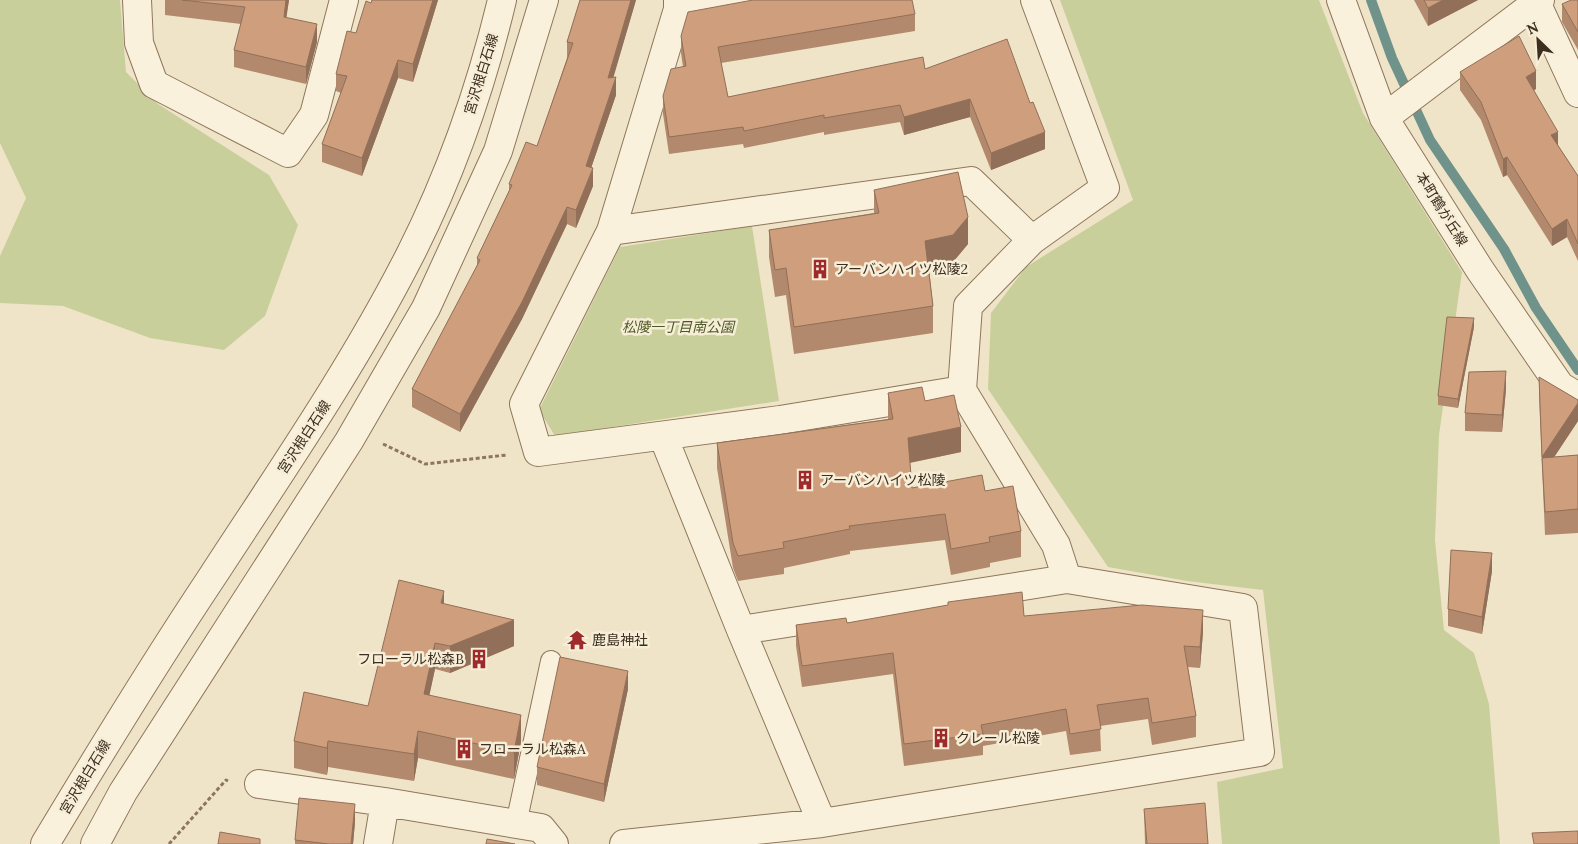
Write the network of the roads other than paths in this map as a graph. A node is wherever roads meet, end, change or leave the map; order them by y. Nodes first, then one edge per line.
1 (137, 0) edge
2 (344, 0) edge
3 (502, 0) edge
4 (544, 0) edge
5 (739, 0) edge
6 (1035, 0) edge
7 (1341, 0) edge
8 (1537, 1) edge
9 (678, 5) edge
10 (1578, 93) edge
11 (1391, 112) junction
12 (611, 231) junction
13 (1032, 240) junction
14 (962, 390) junction
15 (1578, 397) edge
16 (663, 436) junction
17 (1067, 579) junction
18 (740, 630) junction
19 (551, 661) dead end
20 (259, 784) road end
21 (385, 802) junction
22 (822, 823) junction
23 (516, 824) junction
24 (666, 839) junction
25 (45, 844) edge
26 (95, 844) edge
27 (378, 844) edge
28 (554, 844) edge
29 (624, 844) edge
30 (698, 844) edge

1 - 2 street
3 - 25 street, 宮沢根白石線
4 - 26 street
5 - 9 street
6 - 13 street
7 - 11 street, 本町鶴が丘線
8 - 10 street
8 - 11 street
9 - 12 street
11 - 15 street, 本町鶴が丘線
12 - 13 street
12 - 16 street
13 - 14 street
14 - 16 street
14 - 17 street
16 - 18 street
17 - 18 street
17 - 22 street
18 - 22 street
19 - 23 lane
20 - 21 street
21 - 23 street
21 - 27 street
22 - 24 street
23 - 28 street
24 - 29 street
24 - 30 street

